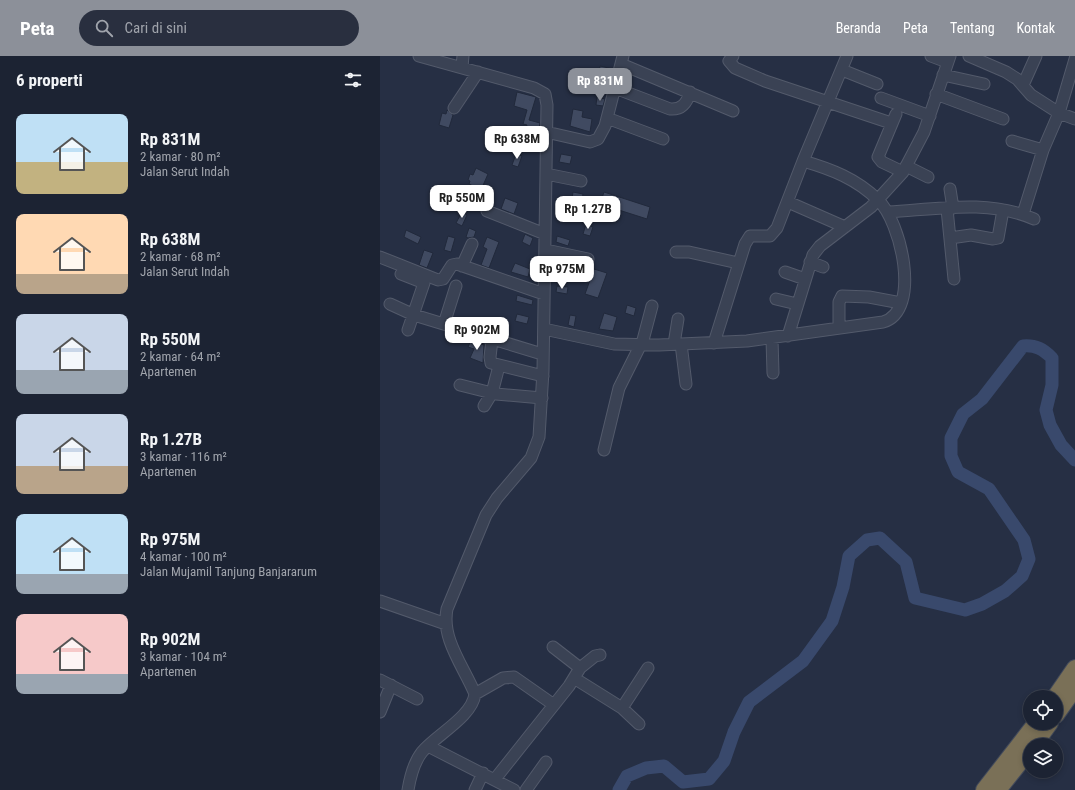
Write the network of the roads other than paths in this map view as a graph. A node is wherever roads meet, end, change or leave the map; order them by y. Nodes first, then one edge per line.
1 (419, 56) edge
2 (463, 56) edge
3 (733, 56) edge
4 (847, 56) edge
5 (931, 56) edge
6 (969, 56) edge
7 (1036, 56) edge
8 (1075, 58) edge
9 (949, 59) edge
10 (622, 60) edge
11 (462, 67) junction
12 (842, 70) junction
13 (478, 72) junction
14 (943, 75) junction
15 (877, 84) dead end
16 (984, 84) dead end
17 (1023, 85) junction
18 (615, 88) junction
19 (690, 92) junction
20 (936, 94) junction
21 (881, 98) dead end
22 (828, 103) junction
23 (454, 108) dead end
24 (733, 111) dead end
25 (1059, 112) junction
26 (930, 116) junction
27 (607, 118) junction
28 (1075, 119) edge
29 (1003, 120) dead end
30 (546, 132) junction
31 (663, 139) dead end
32 (1012, 141) dead end
33 (1043, 150) junction
34 (803, 161) junction
35 (905, 169) junction
36 (546, 174) junction
37 (928, 177) dead end
38 (582, 181) dead end
39 (950, 189) dead end
40 (878, 200) junction
41 (788, 202) junction
42 (950, 208) junction
43 (1003, 210) junction
44 (487, 211) dead end
45 (889, 212) junction
46 (1022, 214) junction
47 (1034, 219) dead end
48 (845, 227) junction
49 (546, 234) junction
50 (950, 238) junction
51 (472, 244) dead end
52 (546, 250) junction
53 (676, 252) dead end
54 (380, 257) edge
55 (588, 259) dead end
56 (810, 262) junction
57 (738, 263) junction
58 (462, 266) junction
59 (823, 267) dead end
60 (785, 272) dead end
61 (401, 274) dead end
62 (805, 279) junction
63 (954, 279) dead end
64 (456, 286) dead end
65 (544, 294) junction
66 (776, 299) dead end
67 (901, 303) junction
68 (390, 304) dead end
69 (798, 304) junction
70 (652, 306) dead end
71 (414, 315) junction
72 (678, 319) dead end
73 (444, 324) junction
74 (839, 328) junction
75 (544, 329) junction
76 (408, 330) dead end
77 (788, 336) junction
78 (772, 338) junction
79 (492, 340) junction
80 (678, 344) junction
81 (714, 344) junction
82 (640, 345) junction
83 (542, 354) junction
84 (499, 366) junction
85 (773, 373) dead end
86 (543, 376) junction
87 (686, 384) dead end
88 (460, 385) dead end
89 (492, 393) junction
90 (542, 398) junction
91 (484, 406) dead end
92 (604, 450) dead end
93 (380, 601) edge
94 (446, 624) junction
95 (553, 647) dead end
96 (600, 655) dead end
97 (580, 668) junction
98 (648, 668) dead end
99 (1075, 668) edge
100 (574, 678) junction
101 (380, 680) edge
102 (391, 685) junction
103 (1075, 688) edge
104 (473, 689) junction
105 (1060, 690) edge
106 (417, 699) dead end
107 (554, 705) junction
108 (1063, 705) edge
109 (622, 708) junction
110 (380, 712) edge
111 (639, 724) dead end
112 (1031, 730) edge
113 (428, 746) junction
114 (1023, 759) edge
115 (546, 762) dead end
116 (483, 773) junction
117 (495, 779) junction
118 (412, 789) edge
119 (475, 790) edge
120 (514, 790) edge
121 (526, 790) edge
122 (984, 790) edge
123 (998, 790) edge

1 - 11 street
2 - 11 street
3 - 22 street
4 - 12 street
5 - 9 street
6 - 17 street
7 - 17 street
8 - 25 street
9 - 14 street
10 - 18 street
10 - 19 street
11 - 13 street
12 - 15 street
12 - 22 street
13 - 23 street
13 - 30 street
14 - 16 street
14 - 20 street
17 - 25 street
18 - 19 street
18 - 27 street
19 - 24 street
20 - 26 street
20 - 29 street
21 - 26 street
22 - 34 street
22 - 35 street
25 - 28 street
25 - 33 street
26 - 35 street
27 - 30 street
27 - 31 street
30 - 36 street
32 - 33 street
33 - 46 street
34 - 40 street
34 - 41 street
35 - 37 street
35 - 40 street
36 - 38 street
36 - 49 street
39 - 42 street
40 - 45 street
40 - 48 street
41 - 48 street
41 - 57 street
42 - 43 street
42 - 45 street
42 - 50 street
43 - 46 street
43 - 50 street
44 - 49 street
45 - 67 street
46 - 47 street
48 - 56 street
49 - 52 street
50 - 63 street
51 - 58 street
52 - 55 street
52 - 65 street
53 - 57 street
54 - 58 street
56 - 59 street
56 - 62 street
57 - 81 street
58 - 65 street
60 - 62 street
61 - 71 street
62 - 69 street
64 - 73 street
65 - 75 street
66 - 69 street
67 - 74 street
67 - 74 street
68 - 71 street
69 - 77 street
70 - 82 street
71 - 73 street
71 - 76 street
72 - 80 street
73 - 79 street
74 - 77 street
75 - 82 street
75 - 83 street
77 - 78 street
78 - 81 street
78 - 85 street
79 - 83 street
79 - 84 street
80 - 81 street
80 - 82 street
80 - 87 street
82 - 92 street
83 - 86 street
84 - 86 street
84 - 89 street
86 - 90 street
88 - 89 street
89 - 90 street
89 - 91 street
90 - 94 street
93 - 94 street
94 - 104 street
95 - 97 street
96 - 97 street
97 - 100 street
98 - 109 street
99 - 105 highway
100 - 107 street
100 - 109 street
101 - 102 street
102 - 106 street
102 - 110 street
103 - 108 highway
104 - 107 street
104 - 113 street
107 - 117 street
109 - 111 street
112 - 122 highway
113 - 116 street
113 - 118 street
114 - 123 highway
115 - 121 street
116 - 117 street
116 - 119 street
117 - 120 street

